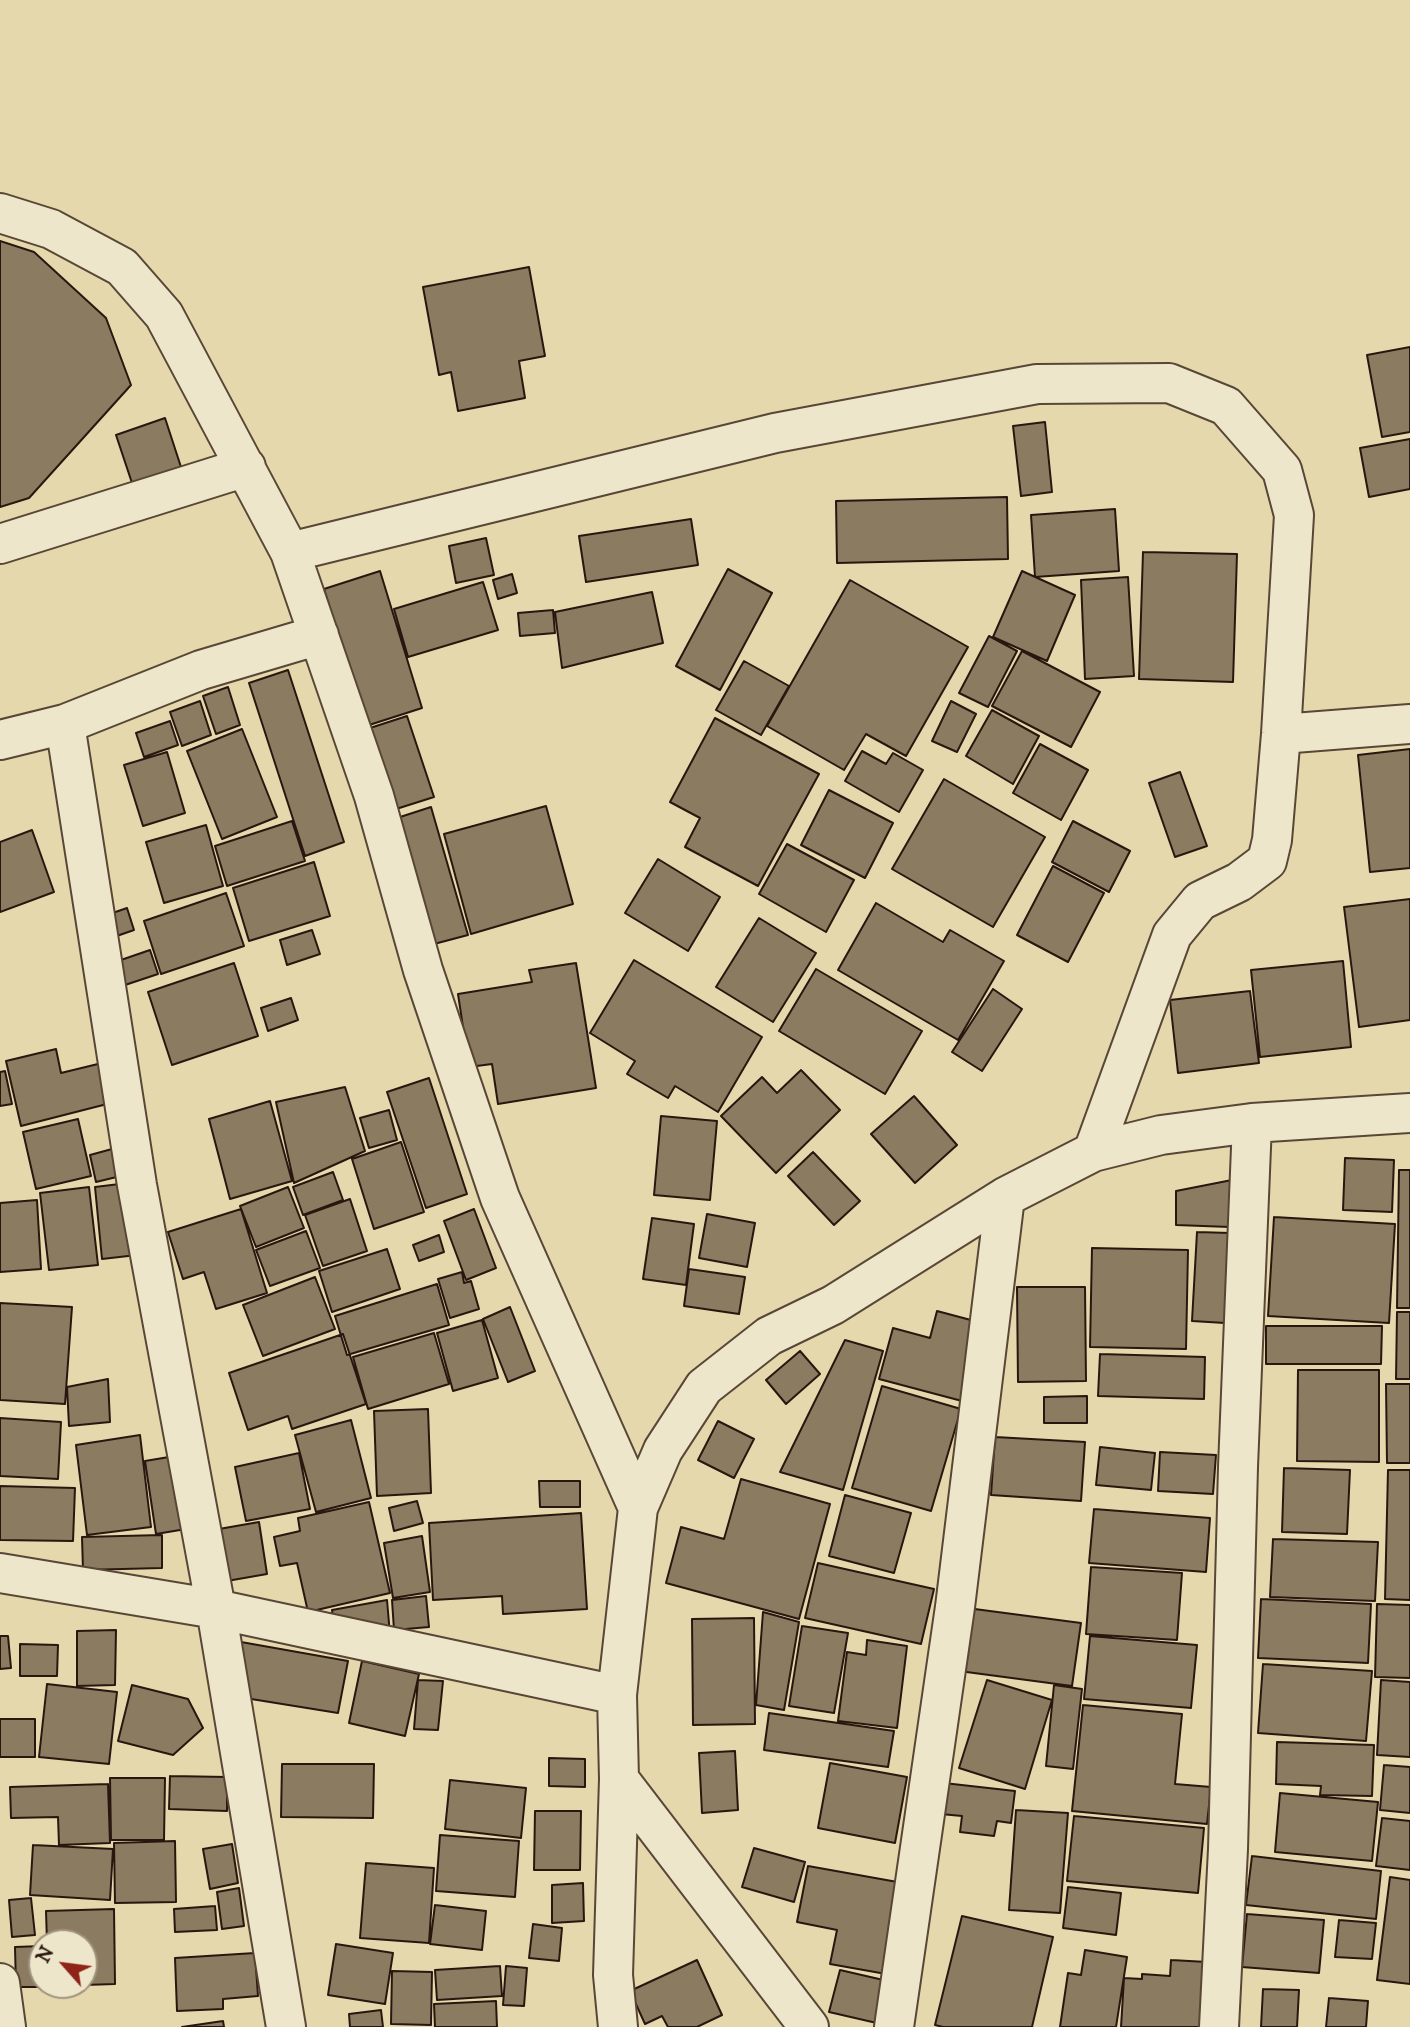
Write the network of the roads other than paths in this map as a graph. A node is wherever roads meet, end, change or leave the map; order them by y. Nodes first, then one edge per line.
1 (0, 213) edge
2 (246, 467) junction
3 (0, 544) edge
4 (290, 552) junction
5 (318, 635) junction
6 (1410, 723) edge
7 (65, 724) junction
8 (1281, 734) junction
9 (0, 740) edge
10 (1410, 1113) edge
11 (1252, 1123) junction
12 (1093, 1152) junction
13 (1004, 1197) junction
14 (638, 1508) junction
15 (0, 1573) edge
16 (216, 1609) junction
17 (617, 1695) junction
18 (619, 1779) junction
19 (0, 1983) edge
20 (6, 2027) edge
21 (286, 2027) edge
22 (618, 2027) edge
23 (809, 2027) edge
24 (894, 2027) edge
25 (1219, 2027) edge

1 - 2 street
2 - 3 street
2 - 4 street
4 - 5 street
4 - 8 street
5 - 7 street
5 - 14 street
6 - 8 street
7 - 9 street
7 - 16 street
8 - 12 street
10 - 11 street
11 - 12 street
11 - 25 street
12 - 13 street
13 - 14 street
13 - 24 street
14 - 17 street
15 - 16 street
16 - 17 street
16 - 21 street
17 - 18 street
18 - 22 street
18 - 23 street
19 - 20 street

